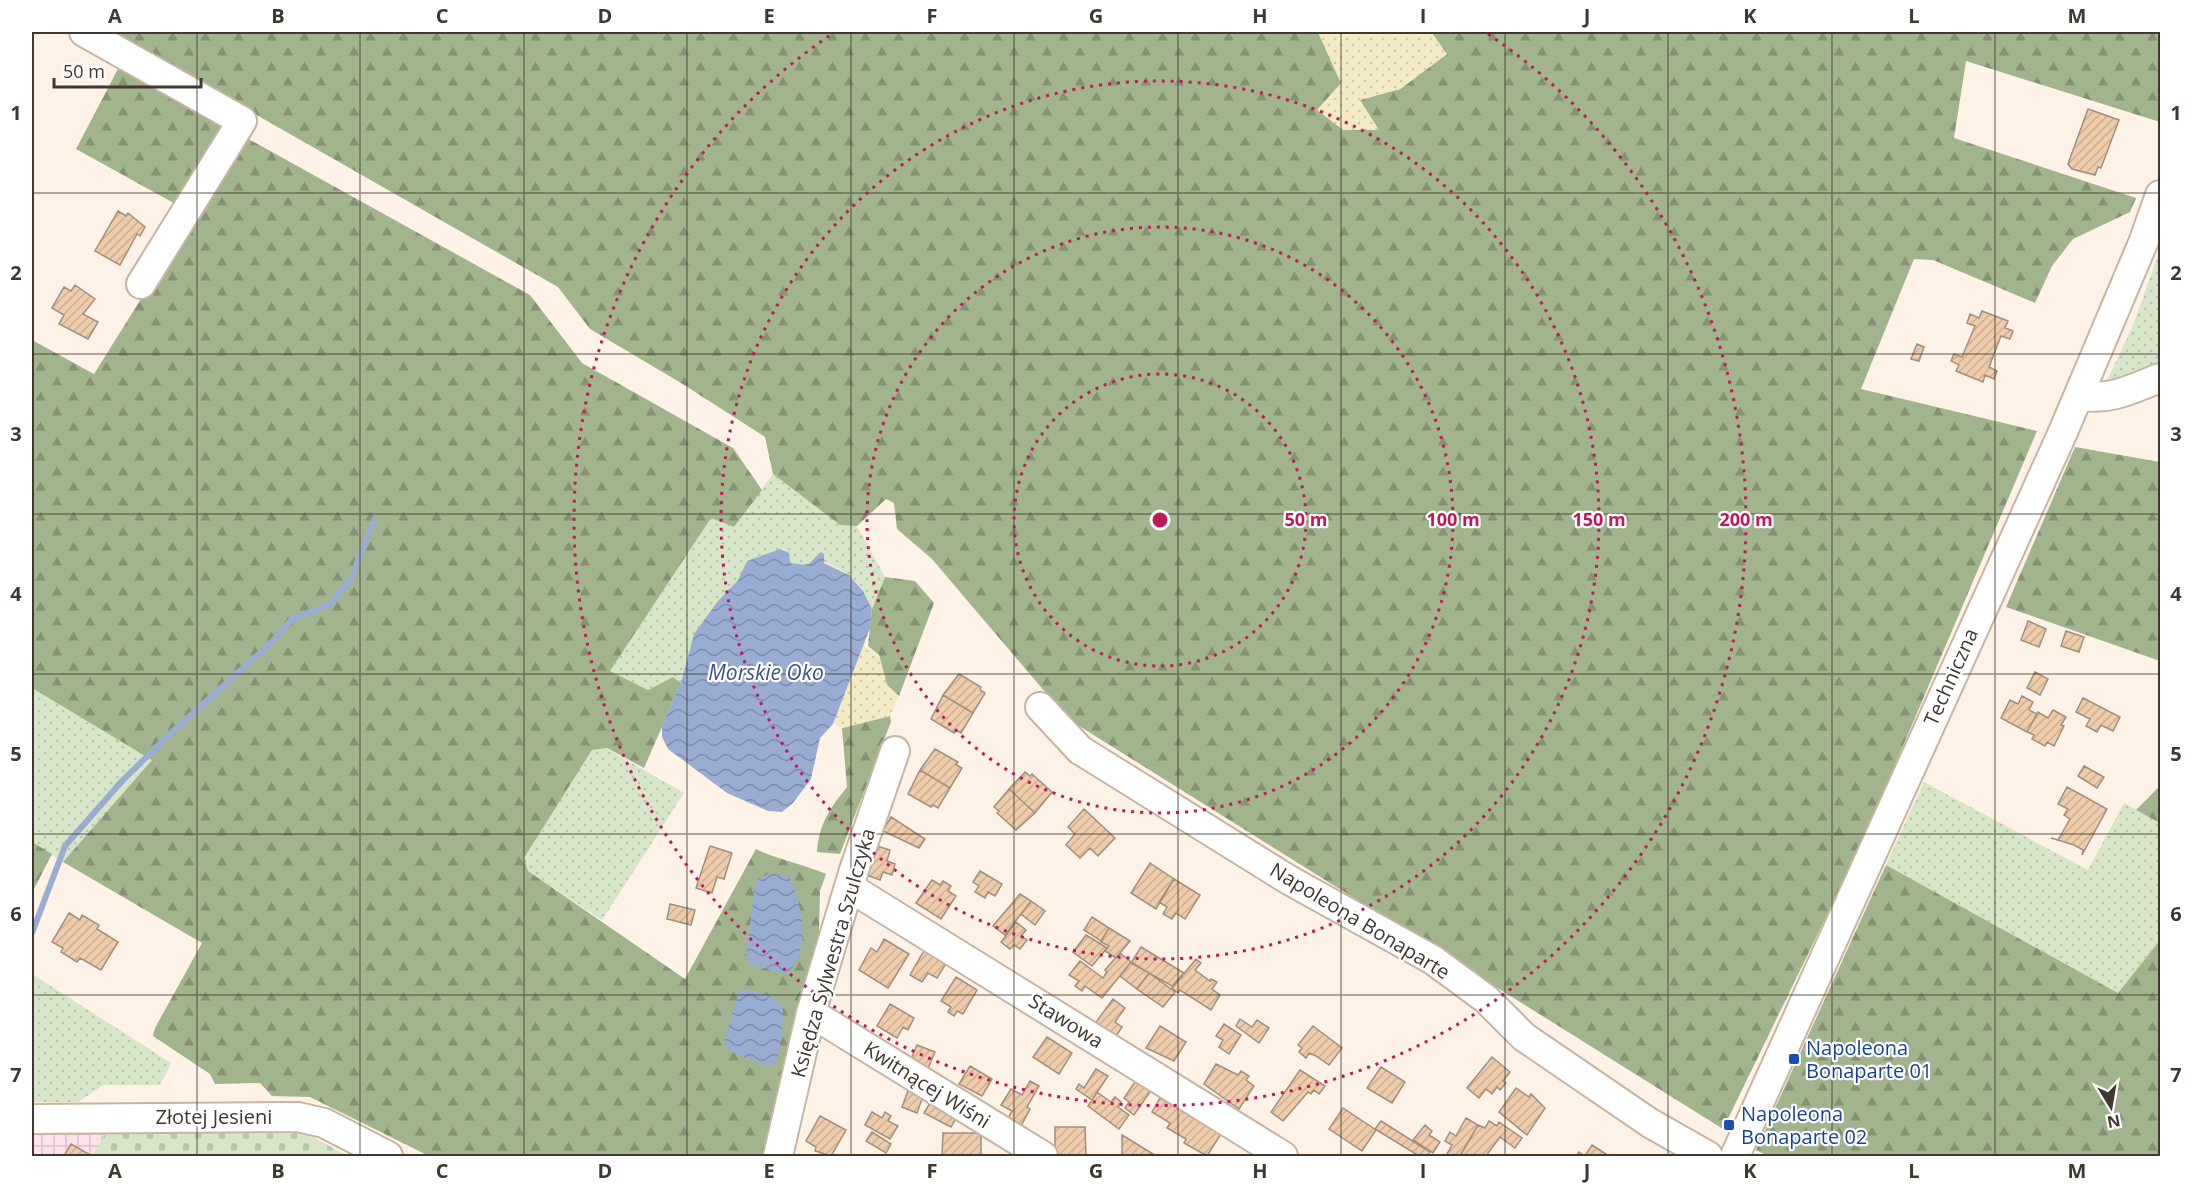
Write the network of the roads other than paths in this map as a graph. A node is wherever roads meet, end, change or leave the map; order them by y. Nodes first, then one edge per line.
1 (84, 32) edge
2 (2160, 195) edge
3 (141, 284) dead end
4 (2160, 378) edge
5 (2079, 395) junction
6 (1040, 707) dead end
7 (895, 751) dead end
8 (849, 887) junction
9 (811, 1013) junction
10 (32, 1119) edge
11 (388, 1156) edge
12 (778, 1156) edge
13 (1043, 1156) edge
14 (1283, 1156) edge
15 (1708, 1156) edge
16 (1735, 1156) edge

1 - 3 street
2 - 5 street, Techniczna
4 - 5 street
5 - 16 street, Techniczna
6 - 15 street, Napoleona Bonaparte
7 - 8 street, Księdza Sylwestra Szulczyka
8 - 9 street, Księdza Sylwestra Szulczyka
8 - 14 street, Stawowa
9 - 12 street, Księdza Sylwestra Szulczyka
9 - 13 street, Kwitnącej Wiśni
10 - 11 street, Złotej Jesieni

